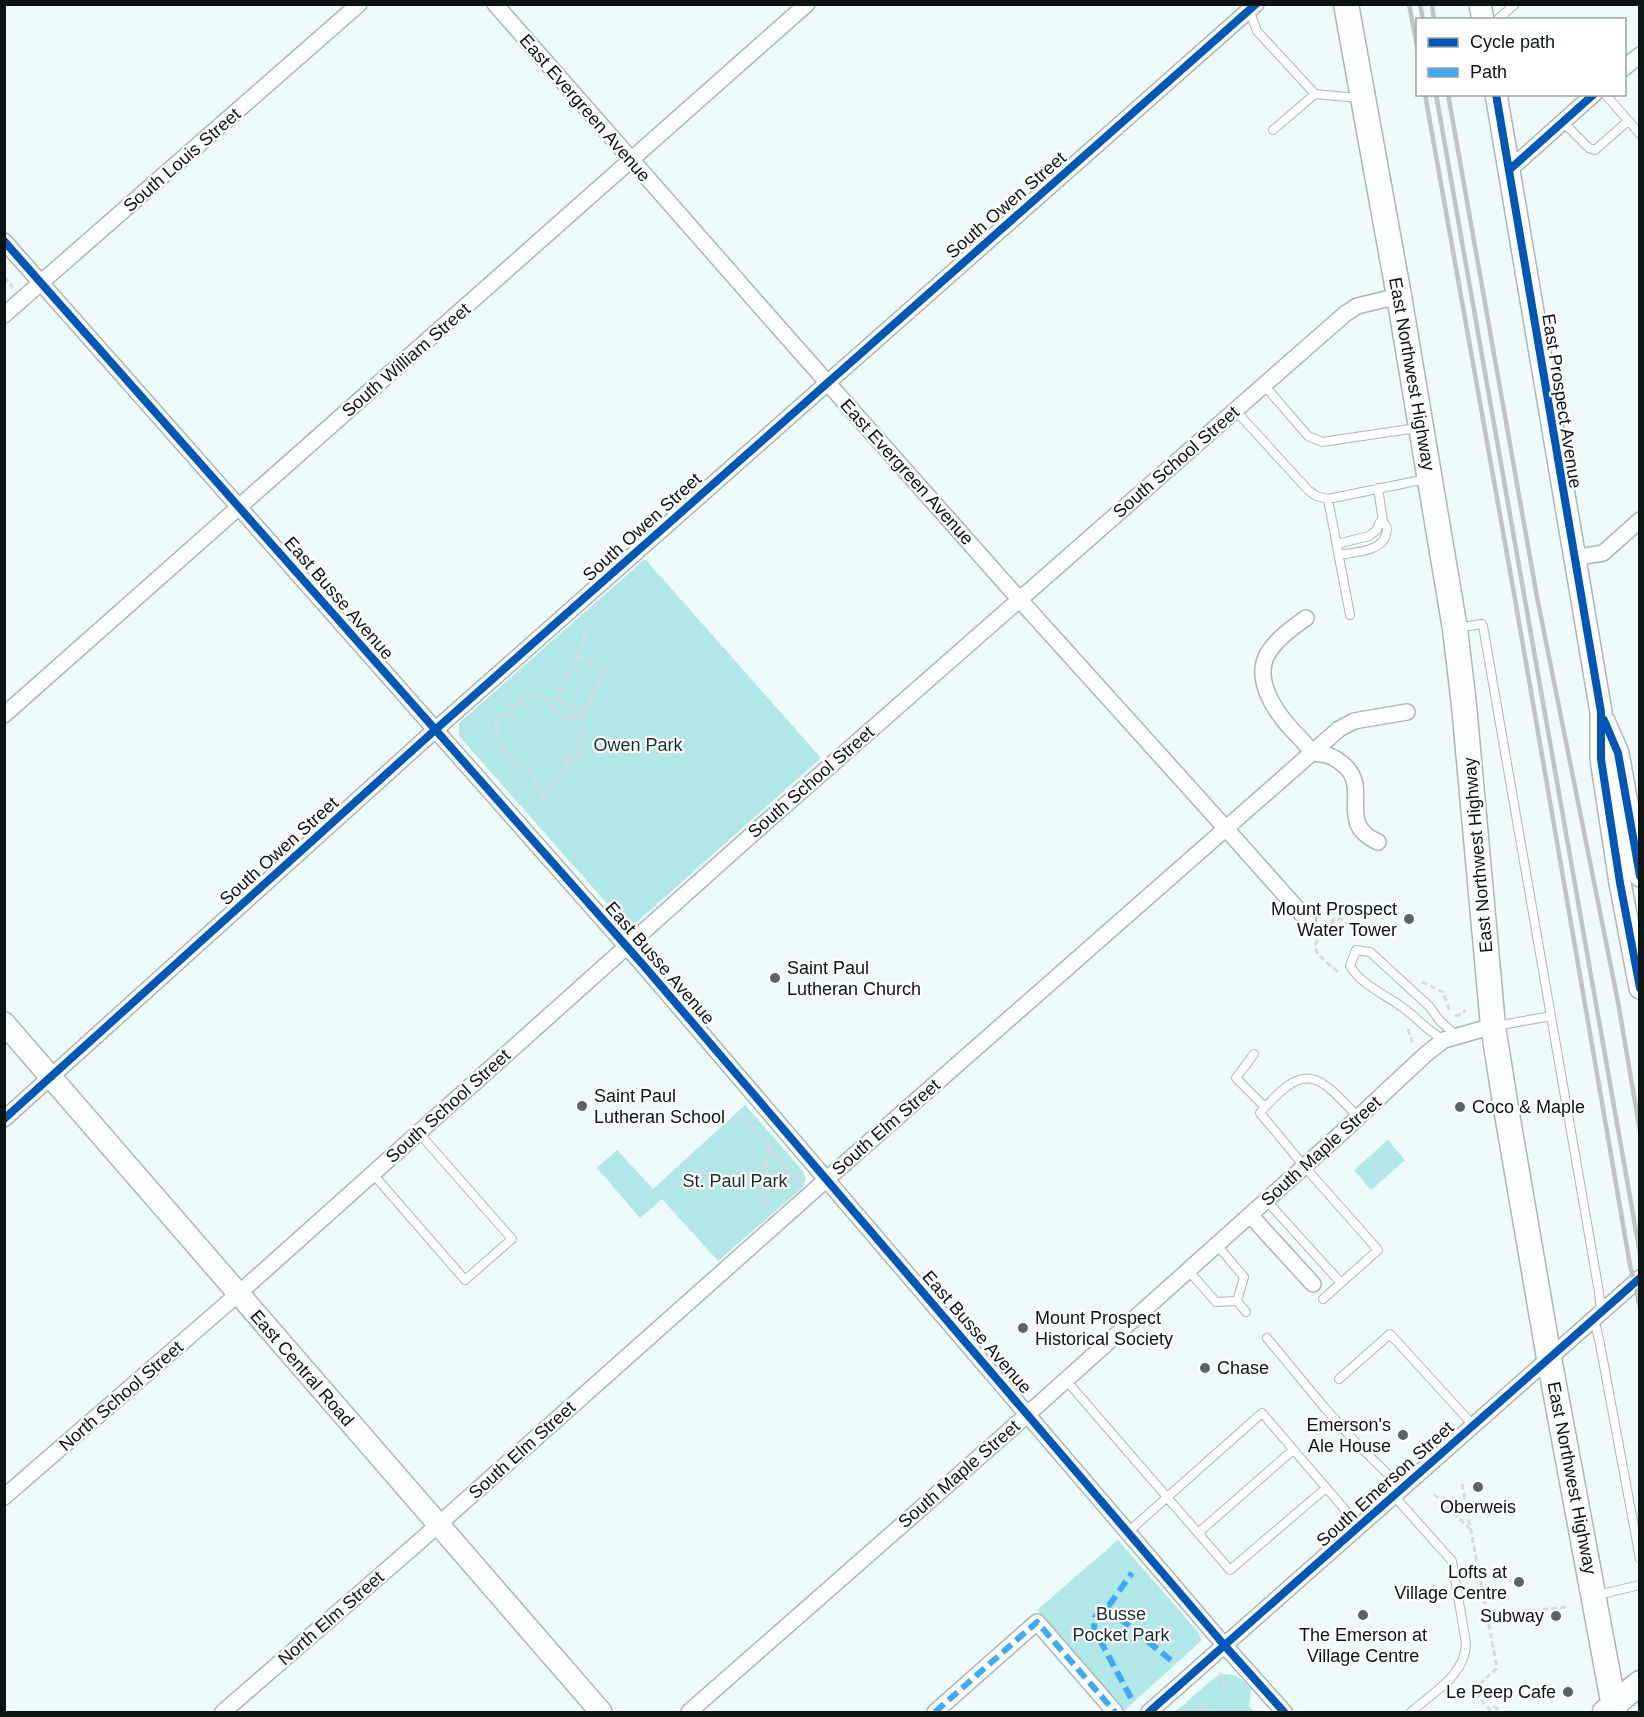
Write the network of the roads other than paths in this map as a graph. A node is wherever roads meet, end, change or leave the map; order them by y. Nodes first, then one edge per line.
1 (359, 4) edge
2 (495, 4) edge
3 (807, 4) edge
4 (1346, 4) edge
5 (1515, 4) edge
6 (1248, 6) edge
7 (1499, 18) edge
8 (1640, 55) edge
9 (1626, 66) edge
10 (1315, 94) junction
11 (1496, 96) edge
12 (1592, 96) edge
13 (1607, 96) edge
14 (1363, 98) junction
15 (1628, 121) junction
16 (1563, 122) junction
17 (1272, 130) dead end
18 (1640, 134) edge
19 (632, 161) junction
20 (1509, 170) junction
21 (4, 241) edge
22 (42, 283) junction
23 (1399, 296) junction
24 (4, 315) edge
25 (828, 383) junction
26 (1264, 385) junction
27 (1235, 410) junction
28 (1421, 427) junction
29 (1430, 478) junction
30 (1378, 488) junction
31 (1328, 499) junction
32 (240, 508) junction
33 (1640, 520) edge
34 (1383, 522) junction
35 (1337, 544) junction
36 (1339, 555) junction
37 (1573, 558) junction
38 (1020, 599) junction
39 (1350, 615) dead end
40 (1306, 618) dead end
41 (1455, 629) junction
42 (1407, 712) dead end
43 (4, 715) edge
44 (435, 730) junction
45 (1314, 753) junction
46 (1227, 829) junction
47 (1378, 842) dead end
48 (1634, 873) edge
49 (1308, 921) dead end
50 (627, 946) junction
51 (1640, 988) edge
52 (1551, 1016) junction
53 (4, 1023) edge
54 (1493, 1026) junction
55 (1450, 1038) junction
56 (1254, 1054) dead end
57 (51, 1076) junction
58 (1265, 1107) junction
59 (1358, 1117) junction
60 (4, 1119) edge
61 (418, 1132) junction
62 (1304, 1166) junction
63 (373, 1174) junction
64 (827, 1179) junction
65 (1266, 1200) junction
66 (1250, 1215) junction
67 (1217, 1245) junction
68 (1188, 1270) junction
69 (1640, 1278) edge
70 (1341, 1283) junction
71 (1312, 1284) dead end
72 (238, 1294) junction
73 (1323, 1299) dead end
74 (1237, 1301) junction
75 (1246, 1312) dead end
76 (1597, 1315) junction
77 (1267, 1338) dead end
78 (1549, 1358) junction
79 (1065, 1379) junction
80 (1340, 1379) dead end
81 (1027, 1414) junction
82 (1473, 1425) junction
83 (1293, 1450) junction
84 (1326, 1488) junction
85 (1398, 1492) junction
86 (4, 1497) edge
87 (1166, 1497) junction
88 (439, 1524) junction
89 (1359, 1526) junction
90 (1128, 1532) junction
91 (1198, 1533) junction
92 (1640, 1558) edge
93 (1640, 1585) edge
94 (1594, 1596) junction
95 (1225, 1646) junction
96 (1640, 1683) edge
97 (1611, 1710) edge
98 (223, 1713) edge
99 (601, 1713) edge
100 (689, 1713) edge
101 (935, 1713) edge
102 (1115, 1713) edge
103 (1149, 1713) edge
104 (1284, 1713) edge
105 (1411, 1713) edge

1 - 22 street, South Louis Street
2 - 19 street, East Evergreen Avenue
3 - 19 street, South William Street
4 - 14 main road, East Northwest Highway
5 - 7 lane
6 - 10 lane
6 - 25 street, South Owen Street
8 - 9 street
10 - 14 lane
10 - 17 lane
11 - 20 street, East Prospect Avenue
12 - 16 street
13 - 15 lane
14 - 23 main road, East Northwest Highway
15 - 16 lane
15 - 18 lane
16 - 20 street
19 - 25 street, East Evergreen Avenue
19 - 32 street, South William Street
20 - 37 street, East Prospect Avenue
21 - 22 street, East Busse Avenue
22 - 24 street, South Louis Street
22 - 32 street, East Busse Avenue
23 - 26 street, South School Street
23 - 28 main road, East Northwest Highway
25 - 38 street, East Evergreen Avenue
25 - 44 street, South Owen Street
26 - 27 street, South School Street
26 - 28 lane
27 - 31 lane
27 - 38 street, South School Street
28 - 29 main road, East Northwest Highway
29 - 30 lane
29 - 41 main road, East Northwest Highway
30 - 31 lane
30 - 34 lane
31 - 35 lane
32 - 43 street, South William Street
32 - 44 street, East Busse Avenue
33 - 37 street
34 - 35 lane
34 - 36 lane
35 - 36 lane
36 - 39 lane
37 - 48 street, East Prospect Avenue
38 - 46 street, East Evergreen Avenue
38 - 50 street, South School Street
40 - 45 street
41 - 52 lane
41 - 54 main road, East Northwest Highway
42 - 45 street, South Elm Street
44 - 50 street, East Busse Avenue
44 - 57 street, South Owen Street
45 - 46 street, South Elm Street
45 - 47 street
46 - 49 street, East Evergreen Avenue
46 - 64 street, South Elm Street
48 - 51 street, East Prospect Avenue
50 - 61 street, South School Street
50 - 64 street, East Busse Avenue
52 - 54 lane
52 - 76 lane
53 - 57 street, East Central Road
54 - 55 street
54 - 78 main road, East Northwest Highway
55 - 55 lane
55 - 59 street, South Maple Street
56 - 58 lane
57 - 60 street, South Owen Street
57 - 72 street, East Central Road
58 - 59 lane
58 - 62 lane
59 - 62 street, South Maple Street
61 - 63 street, South School Street
61 - 63 lane
62 - 65 street, South Maple Street
62 - 70 lane
63 - 72 street, South School Street
64 - 81 street, East Busse Avenue
64 - 88 street, South Elm Street
65 - 66 street, South Maple Street
65 - 70 lane
66 - 67 street, South Maple Street
66 - 71 street
67 - 68 street, South Maple Street
67 - 74 lane
68 - 74 lane
68 - 79 street, South Maple Street
69 - 76 street, South Emerson Street
70 - 73 lane
72 - 86 street, North School Street
72 - 88 street, East Central Road
74 - 75 lane
76 - 78 street, South Emerson Street
76 - 92 lane
77 - 85 lane
78 - 82 street, South Emerson Street
78 - 94 main road, East Northwest Highway
79 - 81 street, South Maple Street
79 - 87 lane
80 - 82 lane
81 - 90 street, East Busse Avenue
81 - 100 street, South Maple Street
82 - 85 street, South Emerson Street
83 - 84 lane
83 - 87 lane
83 - 91 lane
84 - 89 lane
84 - 91 lane
85 - 89 street, South Emerson Street
85 - 105 lane
87 - 90 lane
87 - 91 lane
88 - 98 street, North Elm Street
88 - 99 street, East Central Road
89 - 95 street, South Emerson Street
90 - 95 street, East Busse Avenue
93 - 94 lane
94 - 97 main road, East Northwest Highway
95 - 103 street, South Emerson Street
95 - 104 street, East Busse Avenue
96 - 97 main road
101 - 102 street

